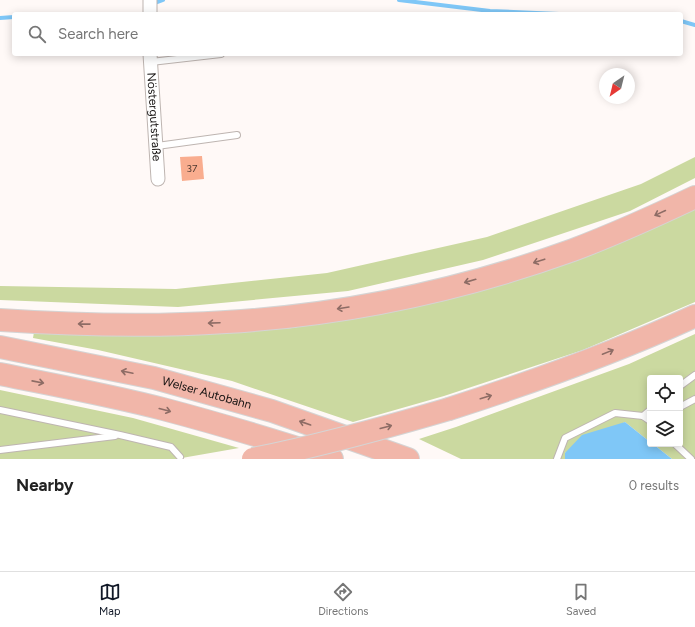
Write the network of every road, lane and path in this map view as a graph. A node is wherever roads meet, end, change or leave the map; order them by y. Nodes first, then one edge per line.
1 (150, 0) edge
2 (150, 12) edge
3 (186, 56) edge
4 (150, 58) edge
5 (237, 135) dead end
6 (157, 146) junction
7 (158, 179) dead end
8 (695, 197) edge
9 (695, 316) edge
10 (0, 320) edge
11 (0, 347) edge
12 (0, 374) edge
13 (695, 375) edge
14 (683, 384) edge
15 (695, 399) edge
16 (683, 405) edge
17 (0, 410) edge
18 (649, 411) edge
19 (643, 416) junction
20 (647, 419) edge
21 (120, 435) junction
22 (678, 447) edge
23 (0, 450) edge
24 (180, 457) dead end
25 (253, 459) edge
26 (332, 459) edge
27 (408, 459) edge
28 (557, 459) edge
29 (691, 459) edge

1 - 2 street
3 - 4 lane
4 - 6 street, Nöstergutstraße
5 - 6 lane
6 - 7 street, Nöstergutstraße
8 -> 10 highway
25 -> 9 highway, bridge
27 -> 11 highway, Welser Autobahn
12 -> 26 highway
13 - 14 lane
15 - 16 lane
17 - 21 lane
18 - 19 lane
19 - 20 lane
19 - 28 lane
21 - 23 lane
21 - 24 lane
22 - 29 lane

